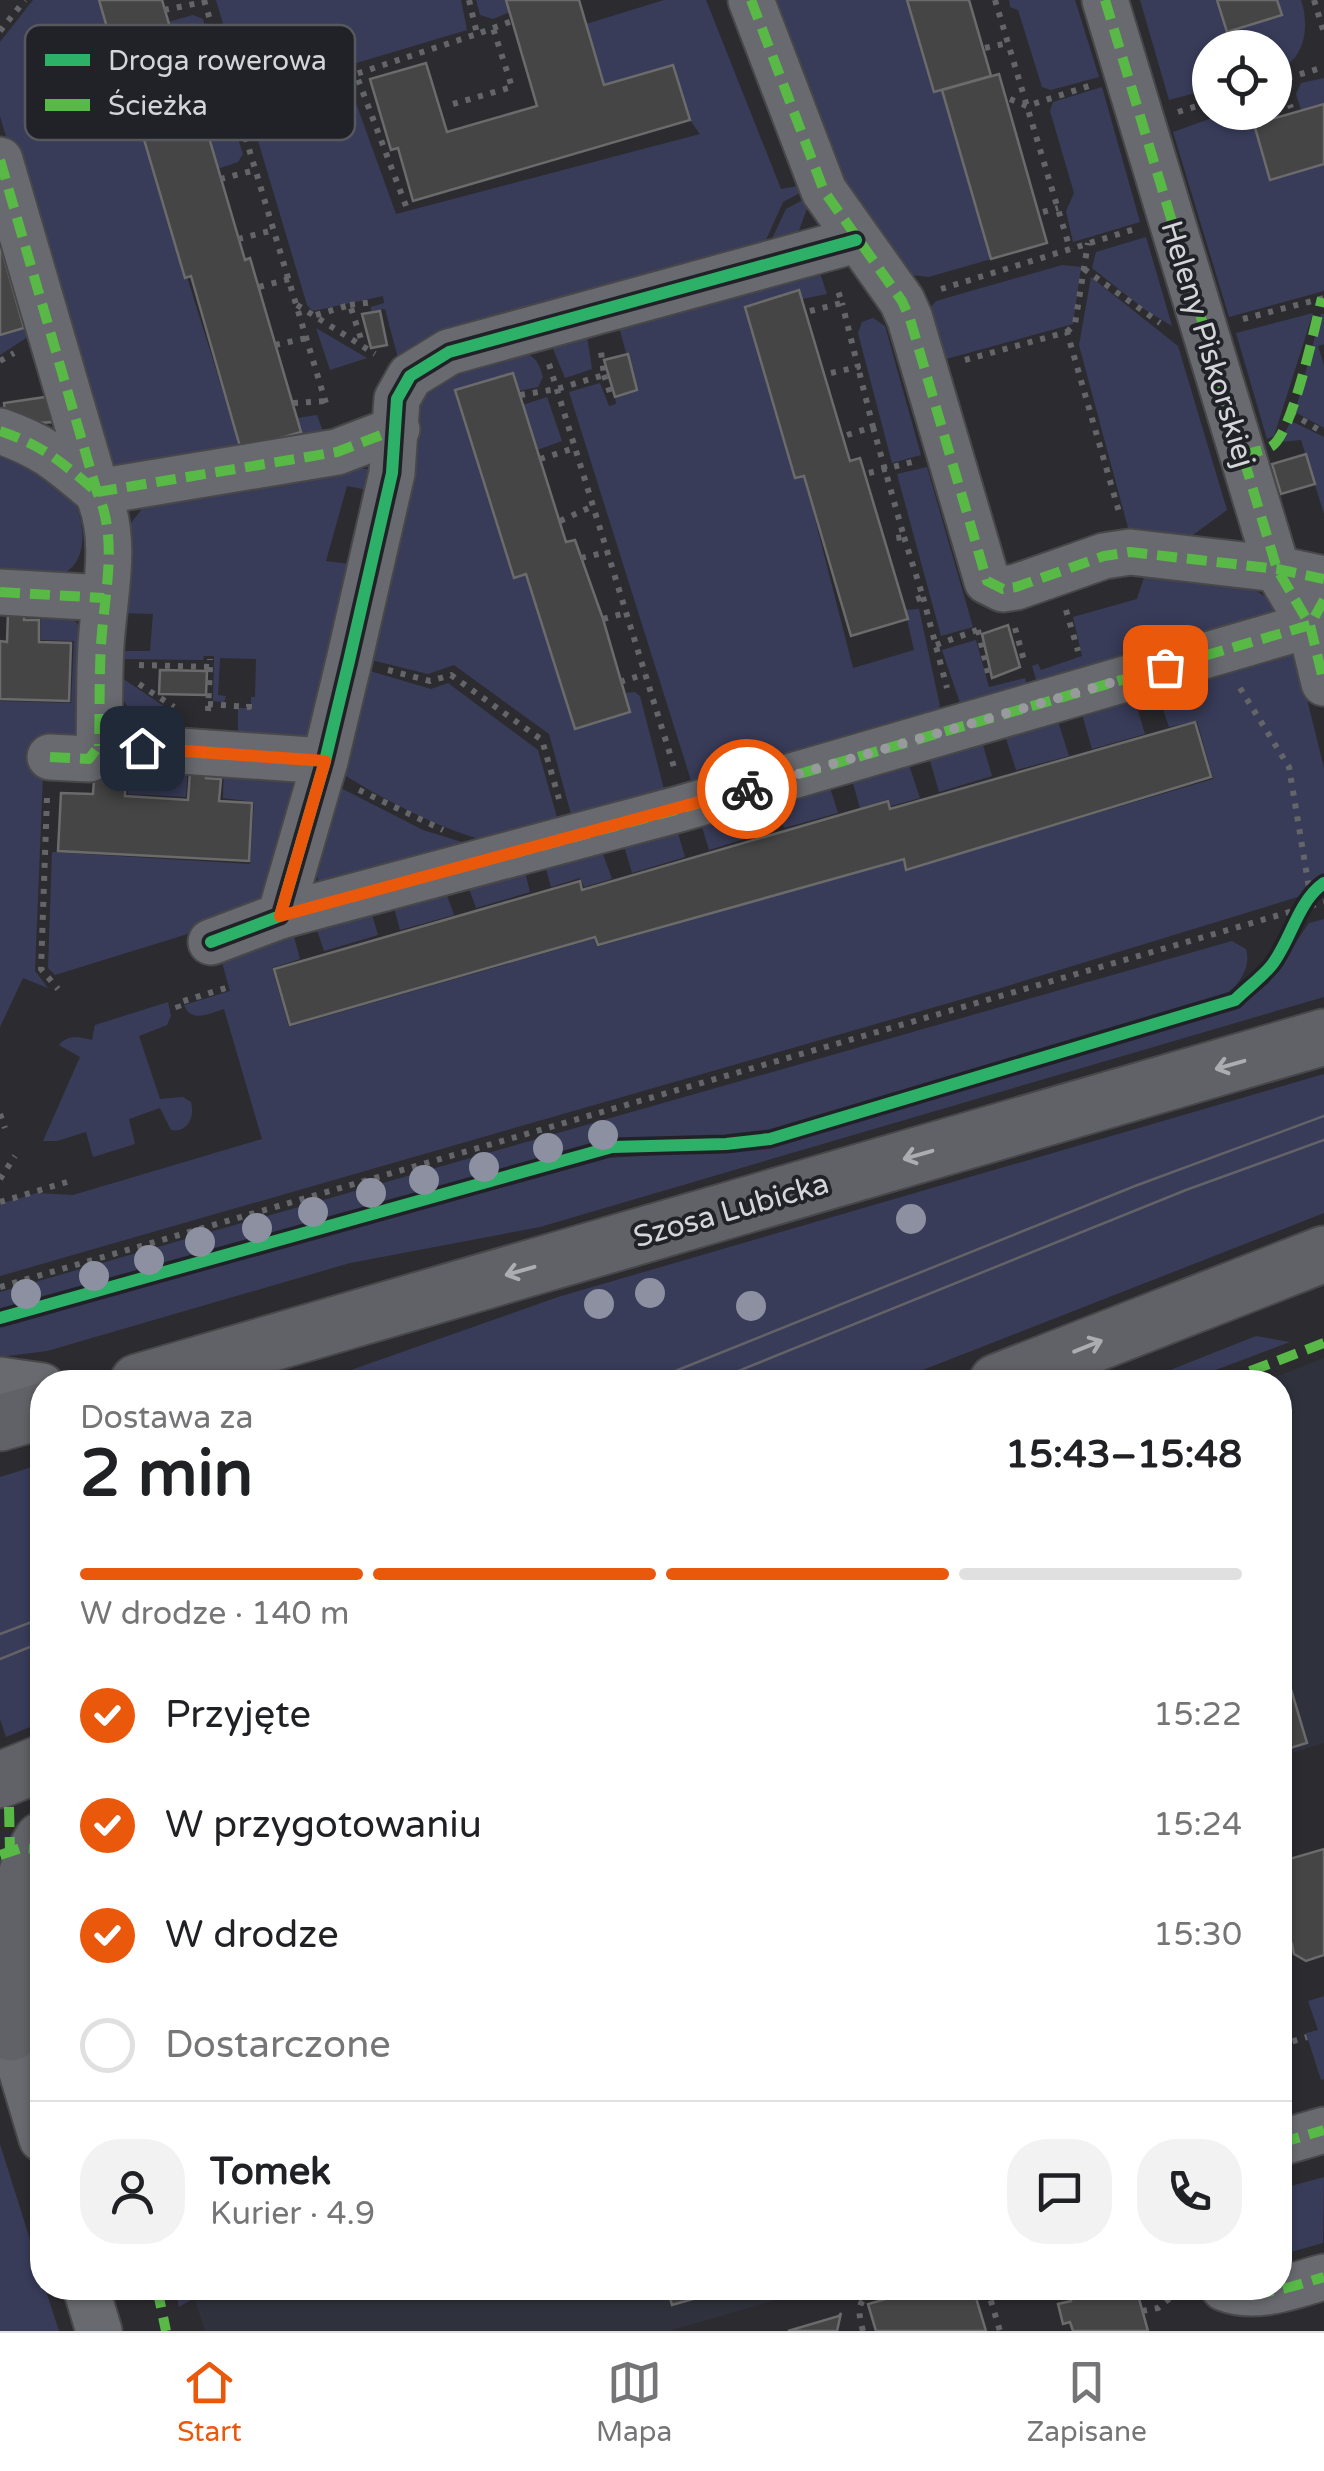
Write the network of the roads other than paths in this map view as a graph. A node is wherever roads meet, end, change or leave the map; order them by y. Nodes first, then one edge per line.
1 (751, 0) edge
2 (1105, 0) edge
3 (0, 160) edge
4 (856, 240) junction
5 (397, 429) junction
6 (0, 431) edge
7 (97, 492) junction
8 (1276, 568) junction
9 (1324, 579) edge
10 (0, 592) edge
11 (104, 598) junction
12 (1317, 612) edge
13 (1324, 682) edge
14 (99, 746) junction
15 (50, 756) road end
16 (323, 767) junction
17 (280, 916) junction
18 (211, 942) dead end
19 (1324, 1038) edge
20 (1324, 1254) edge
21 (179, 1370) edge
22 (1028, 1370) edge
23 (0, 1380) edge
24 (30, 1384) edge
25 (30, 1414) edge
26 (0, 1423) edge
27 (30, 1768) edge
28 (0, 1780) edge
29 (30, 1864) edge
30 (6, 2016) edge
31 (30, 2098) edge
32 (1324, 2130) edge
33 (1292, 2139) edge
34 (1324, 2277) edge
35 (1292, 2286) edge
36 (90, 2300) edge
37 (99, 2331) edge

1 - 4 street
2 - 8 street, Heleny Piskorskiej
3 - 7 street
4 - 5 street
4 - 8 street
5 - 7 street
5 - 16 street
6 - 7 street
7 - 11 street
8 - 9 street
8 - 12 street, Heleny Piskorskiej
10 - 11 street
11 - 14 street
12 - 13 street, Heleny Piskorskiej
12 - 17 street
14 - 15 street
14 - 16 street
16 - 17 street
17 - 18 street
19 -> 21 main road, Szosa Lubicka
22 -> 20 main road
23 - 24 street
25 - 26 main road
27 - 28 main road
29 - 30 main road
30 - 31 street
32 - 33 street
34 - 35 street
36 - 37 street

